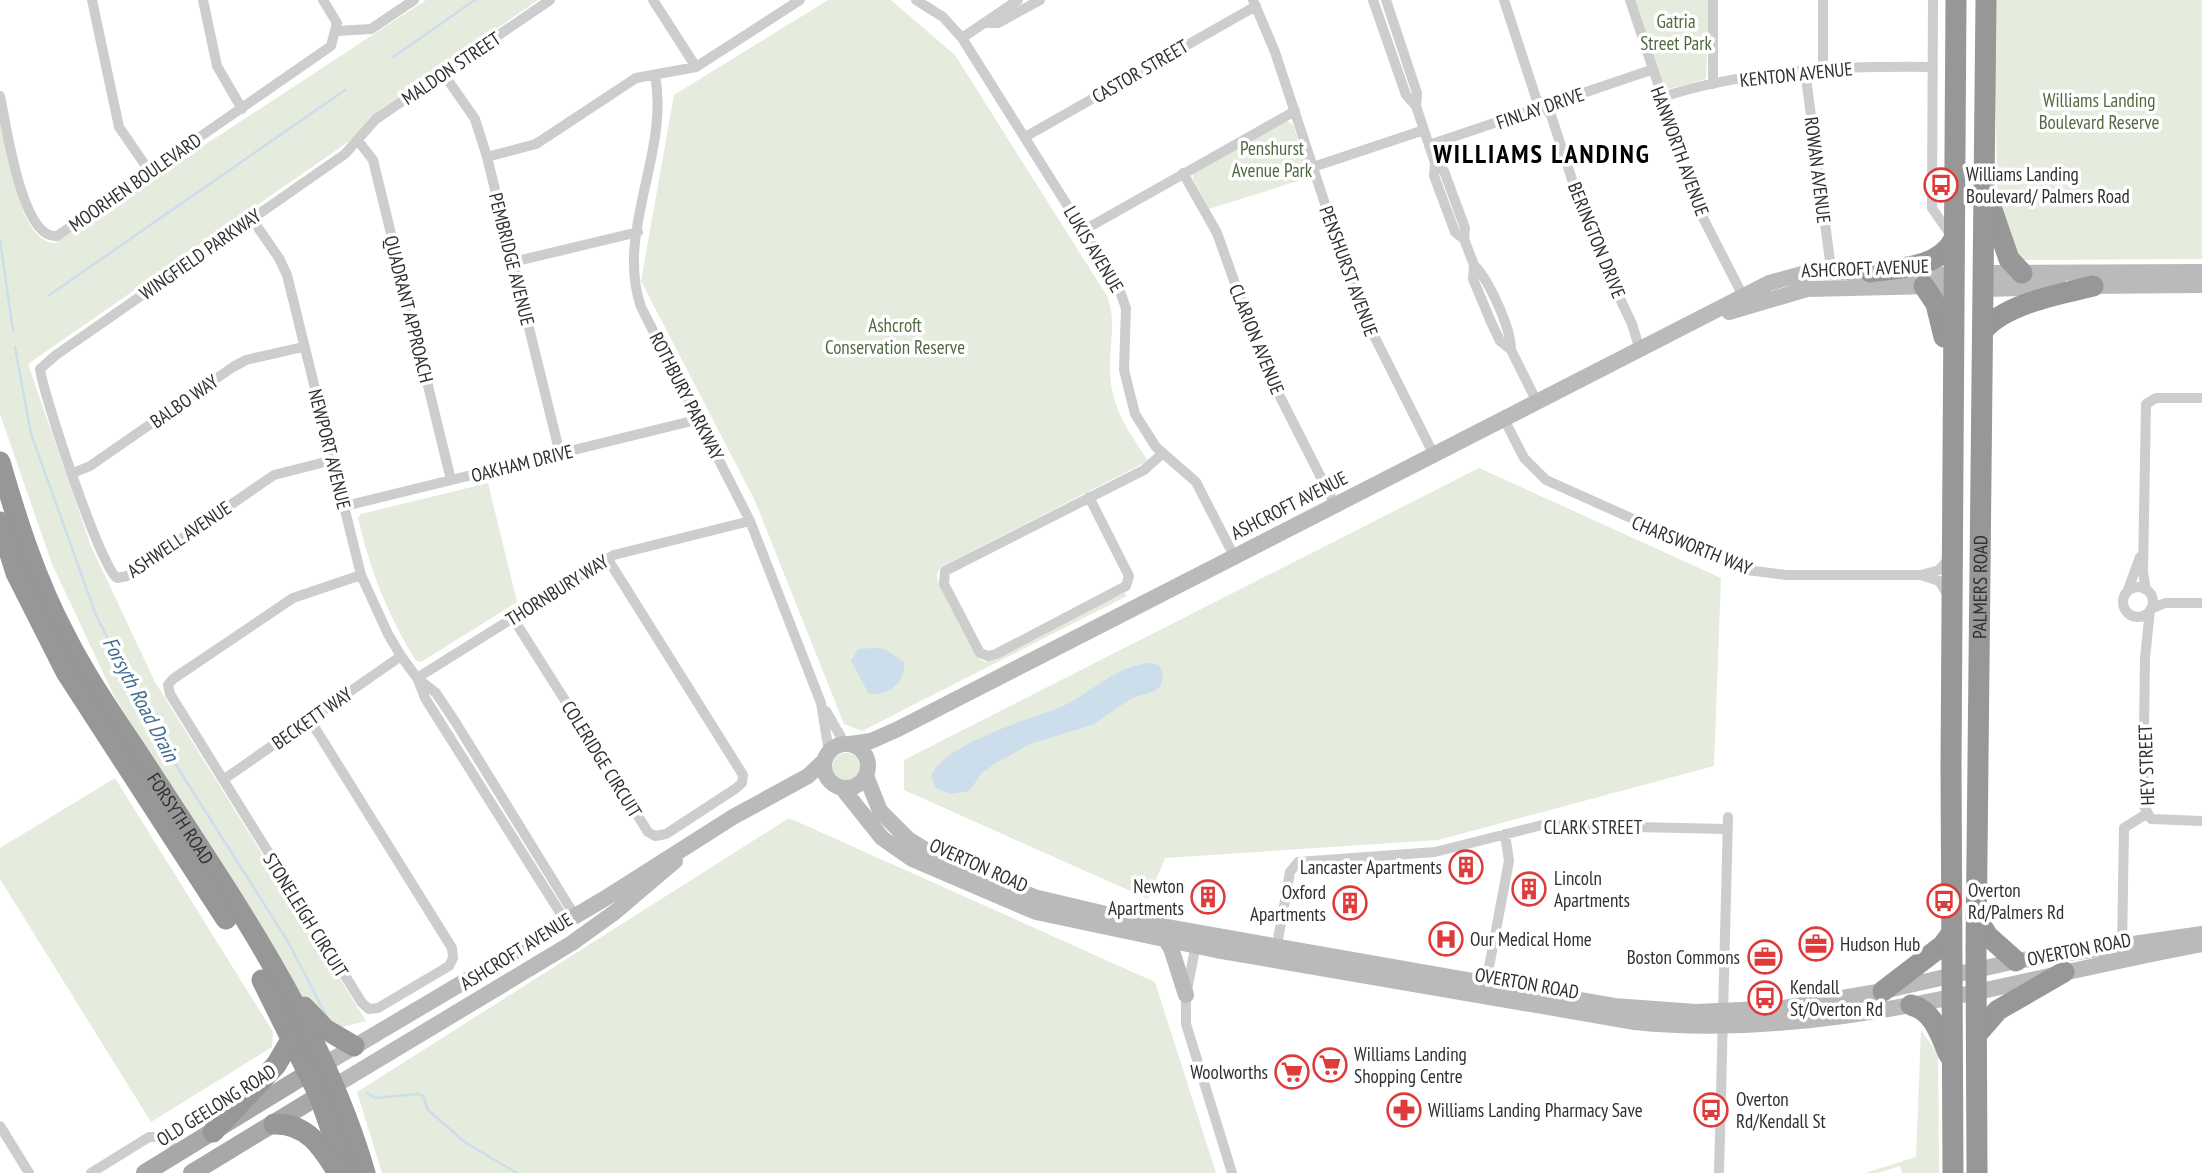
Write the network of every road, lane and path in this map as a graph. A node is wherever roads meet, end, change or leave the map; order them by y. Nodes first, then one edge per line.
1 (92, 0) edge
2 (204, 0) edge
3 (323, 0) edge
4 (414, 0) edge
5 (550, 0) edge
6 (653, 0) edge
7 (916, 0) edge
8 (1018, 0) edge
9 (1040, 0) edge
10 (1373, 0) edge
11 (1386, 0) edge
12 (1504, 0) edge
13 (1629, 0) edge
14 (1713, 0) edge
15 (1823, 0) edge
16 (1933, 0) edge
17 (1956, 0) edge
18 (1986, 0) edge
19 (792, 2) edge
20 (1254, 3) edge
21 (988, 23) junction
22 (337, 31) junction
23 (962, 38) junction
24 (696, 67) junction
25 (1933, 67) junction
26 (1823, 68) junction
27 (1651, 70) junction
28 (1805, 70) junction
29 (443, 73) junction
30 (654, 75) junction
31 (1713, 84) junction
32 (0, 96) edge
33 (1660, 98) junction
34 (1416, 106) junction
35 (1543, 106) junction
36 (242, 109) junction
37 (1295, 111) junction
38 (1424, 130) junction
39 (1025, 137) junction
40 (359, 142) junction
41 (1429, 145) junction
42 (487, 157) junction
43 (1313, 167) junction
44 (150, 172) junction
45 (1183, 173) junction
46 (1984, 185) junction
47 (252, 219) junction
48 (1084, 230) junction
49 (638, 232) junction
50 (1954, 239) junction
51 (513, 262) junction
52 (1831, 269) junction
53 (1870, 272) junction
54 (2202, 272) edge
55 (2022, 273) junction
56 (1984, 281) junction
57 (1953, 282) junction
58 (2202, 285) edge
59 (1924, 286) junction
60 (2093, 286) junction
61 (1743, 296) junction
62 (1699, 320) junction
63 (1983, 331) junction
64 (303, 347) junction
65 (1645, 347) junction
66 (41, 366) joint
67 (1953, 380) junction
68 (2202, 398) edge
69 (1537, 402) junction
70 (700, 419) junction
71 (1504, 419) junction
72 (1163, 453) junction
73 (560, 454) junction
74 (1434, 455) junction
75 (333, 460) junction
76 (0, 462) edge
77 (73, 473) junction
78 (451, 480) junction
79 (1089, 497) junction
80 (1335, 505) junction
81 (345, 506) junction
82 (750, 521) junction
83 (9, 524) edge
84 (2145, 527) junction
85 (1953, 553) junction
86 (1234, 556) junction
87 (607, 558) junction
88 (361, 575) junction
89 (1922, 575) junction
90 (2127, 591) junction
91 (2148, 591) junction
92 (2186, 602) junction
93 (2202, 603) edge
94 (1954, 610) junction
95 (2151, 610) junction
96 (2130, 614) junction
97 (513, 618) junction
98 (401, 656) junction
99 (2145, 658) junction
100 (416, 677) junction
101 (821, 703) junction
102 (310, 720) junction
103 (898, 729) junction
104 (847, 744) junction
105 (826, 757) junction
106 (867, 769) junction
107 (223, 780) junction
108 (837, 786) junction
109 (771, 797) junction
110 (2146, 814) junction
111 (1728, 817) dead end
112 (2202, 821) edge
113 (1727, 829) junction
114 (706, 834) junction
115 (1505, 834) junction
116 (1976, 917) junction
117 (570, 919) junction
118 (599, 924) junction
119 (1951, 934) junction
120 (2202, 934) edge
121 (1197, 938) junction
122 (1165, 939) junction
123 (2202, 944) edge
124 (1277, 945) junction
125 (2137, 951) junction
126 (268, 961) junction
127 (2016, 961) junction
128 (1976, 970) junction
129 (2064, 972) junction
130 (1486, 983) junction
131 (1952, 986) junction
132 (1884, 991) junction
133 (1977, 991) junction
134 (1186, 995) junction
135 (1911, 1005) junction
136 (1721, 1019) junction
137 (1978, 1032) junction
138 (292, 1038) junction
139 (354, 1046) junction
140 (1952, 1060) junction
141 (316, 1068) junction
142 (328, 1090) junction
143 (274, 1124) junction
144 (0, 1126) edge
145 (213, 1132) junction
146 (180, 1152) junction
147 (29, 1173) edge
148 (90, 1173) edge
149 (145, 1173) edge
150 (192, 1173) edge
151 (338, 1173) edge
152 (346, 1173) edge
153 (365, 1173) edge
154 (1233, 1173) edge
155 (1719, 1173) edge
156 (1953, 1173) edge
157 (1977, 1173) edge

1 - 44 street
2 - 36 street
3 - 22 street
4 - 22 street
5 - 29 street, MALDON STREET
6 - 24 street
7 - 23 street, LUKIS AVENUE
8 - 21 street
9 - 21 street
10 - 34 street
11 - 34 street
12 - 35 street, BERINGTON DRIVE
13 - 27 street, HANWORTH AVENUE
14 - 31 street
15 - 26 street
16 - 25 street
17 - 50 highway, PALMERS ROAD
18 - 46 highway, PALMERS ROAD
19 - 24 street
20 - 37 street, PENSHURST AVENUE
20 - 39 street, CASTOR STREET
21 - 23 street
22 - 36 street, MOORHEN BOULEVARD
23 - 39 street, LUKIS AVENUE
24 - 30 street
25 - 26 street, KENTON AVENUE
25 - 50 street
26 - 28 street, KENTON AVENUE
27 - 33 street, HANWORTH AVENUE
27 - 35 street, FINLAY DRIVE
28 - 31 street, KENTON AVENUE
28 - 52 street, ROWAN AVENUE
29 - 40 street, MALDON STREET
29 - 42 street, PEMBRIDGE AVENUE
30 - 42 street
30 - 49 street, ROTHBURY PARKWAY
31 - 33 street, KENTON AVENUE
32 - 44 street, MOORHEN BOULEVARD
33 - 61 street, HANWORTH AVENUE
34 - 38 street
35 - 41 street, FINLAY DRIVE
35 - 65 street, BERINGTON DRIVE
36 - 44 street, MOORHEN BOULEVARD
37 - 43 street, PENSHURST AVENUE
37 - 45 street
38 - 41 street
38 - 43 street
39 - 48 street, LUKIS AVENUE
40 - 47 street, WINGFIELD PARKWAY
40 - 78 street, QUADRANT APPROACH
41 - 69 street
42 - 51 street, PEMBRIDGE AVENUE
43 - 74 street, PENSHURST AVENUE
45 - 48 street
45 - 80 street, CLARION AVENUE
46 - 55 highway
46 - 56 highway, PALMERS ROAD
47 - 64 street, NEWPORT AVENUE
47 - 66 street, WINGFIELD PARKWAY
48 - 72 street, LUKIS AVENUE
49 - 51 street
49 - 70 street, ROTHBURY PARKWAY
50 - 53 highway
50 - 57 highway, PALMERS ROAD
51 - 73 street, PEMBRIDGE AVENUE
52 - 53 street, ASHCROFT AVENUE
52 - 61 street, ASHCROFT AVENUE
53 - 57 street, ASHCROFT AVENUE
54 - 55 street
55 - 56 street
56 - 57 highway
56 - 60 street
56 - 63 highway, PALMERS ROAD
57 - 59 street, ASHCROFT AVENUE
57 - 67 highway, PALMERS ROAD
58 - 60 street
59 - 62 street, ASHCROFT AVENUE
59 - 67 highway
60 - 63 highway
61 - 62 street, ASHCROFT AVENUE
62 - 65 street, ASHCROFT AVENUE
63 - 116 highway, PALMERS ROAD
64 - 75 street, NEWPORT AVENUE
64 - 77 street, BALBO WAY
65 - 69 street, ASHCROFT AVENUE
66 - 77 street, ASHWELL AVENUE
67 - 85 highway, PALMERS ROAD
68 - 84 street
69 - 71 street, ASHCROFT AVENUE
70 - 73 street, OAKHAM DRIVE
70 - 82 street, ROTHBURY PARKWAY
71 - 74 street, ASHCROFT AVENUE
71 - 89 street, CHARSWORTH WAY
72 - 79 street
72 - 86 street, LUKIS AVENUE
73 - 78 street, OAKHAM DRIVE
74 - 80 street, ASHCROFT AVENUE
75 - 77 street, ASHWELL AVENUE
75 - 81 street, NEWPORT AVENUE
76 - 83 highway, FORSYTH ROAD
78 - 81 street, OAKHAM DRIVE
79 - 79 street
80 - 86 street, ASHCROFT AVENUE
81 - 88 street, NEWPORT AVENUE
82 - 87 street, THORNBURY WAY
82 - 101 street, ROTHBURY PARKWAY
83 - 126 highway, FORSYTH ROAD
83 - 138 highway, FORSYTH ROAD
84 - 90 street
84 - 91 street
85 - 89 street
85 - 94 highway, PALMERS ROAD
86 - 103 street, ASHCROFT AVENUE
87 - 97 street, THORNBURY WAY
87 - 97 street, COLERIDGE CIRCUIT
88 - 98 street, NEWPORT AVENUE
88 - 107 street, STONELEIGH CIRCUIT
89 - 94 street
90 - 91 street
90 - 96 street
90 - 96 street
91 - 92 street
91 - 95 street
92 - 93 street
92 - 95 street
94 - 119 highway, PALMERS ROAD
95 - 96 street
95 - 99 street, HEY STREET
96 - 99 street, HEY STREET
97 - 100 street, THORNBURY WAY
98 - 100 street, NEWPORT AVENUE
98 - 102 street, BECKETT WAY
99 - 110 street, HEY STREET
100 - 117 street, NEWPORT AVENUE
101 - 104 street, ROTHBURY PARKWAY
101 - 105 street, ROTHBURY PARKWAY
102 - 107 street, BECKETT WAY
102 - 107 street, STONELEIGH CIRCUIT
103 - 104 street, ASHCROFT AVENUE
103 - 106 street, ASHCROFT AVENUE
104 - 105 street
104 - 106 street
105 - 108 street
105 - 109 street, ASHCROFT AVENUE
106 - 108 street
106 - 121 street, OVERTON ROAD
108 - 109 street, ASHCROFT AVENUE
108 - 122 street, OVERTON ROAD
109 - 114 street, ASHCROFT AVENUE
110 - 112 street, HEY STREET
110 - 125 street
111 - 113 street
113 - 115 street, CLARK STREET
113 - 136 street
114 - 117 street, ASHCROFT AVENUE
114 - 118 street, ASHCROFT AVENUE
115 - 124 street, CLARK STREET
115 - 130 street
116 - 127 highway
116 - 128 highway, PALMERS ROAD
117 - 118 street
117 - 139 street, ASHCROFT AVENUE
118 - 142 street, ASHCROFT AVENUE
119 - 131 highway, PALMERS ROAD
119 - 132 highway
120 - 125 street, OVERTON ROAD
121 - 122 street, OVERTON ROAD
121 - 124 street, OVERTON ROAD
121 - 134 street
121 - 136 street, OVERTON ROAD
122 - 134 street
123 - 125 street, OVERTON ROAD
124 - 130 street, OVERTON ROAD
125 - 127 street, OVERTON ROAD
125 - 129 street, OVERTON ROAD
126 - 139 highway
126 - 141 highway, FORSYTH ROAD
127 - 128 street, OVERTON ROAD
128 - 131 street, OVERTON ROAD
128 - 133 highway, PALMERS ROAD
129 - 133 street, OVERTON ROAD
129 - 137 highway
130 - 136 street, OVERTON ROAD
131 - 132 street, OVERTON ROAD
131 - 133 street, OVERTON ROAD
131 - 135 street, OVERTON ROAD
131 - 140 highway, PALMERS ROAD
132 - 136 street, OVERTON ROAD
133 - 137 highway, PALMERS ROAD
134 - 154 street
135 - 136 street, OVERTON ROAD
135 - 140 highway
136 - 155 street
137 - 157 highway, PALMERS ROAD
138 - 141 highway, FORSYTH ROAD
138 - 145 highway
139 - 141 street, ASHCROFT AVENUE
140 - 156 highway, PALMERS ROAD
141 - 142 highway, FORSYTH ROAD
141 - 145 main road, OLD GEELONG ROAD
142 - 143 main road
142 - 152 highway, FORSYTH ROAD
142 - 153 highway, FORSYTH ROAD
143 - 150 main road
143 - 151 highway
144 - 147 street
145 - 146 main road, OLD GEELONG ROAD
146 - 148 street
146 - 149 main road, OLD GEELONG ROAD

